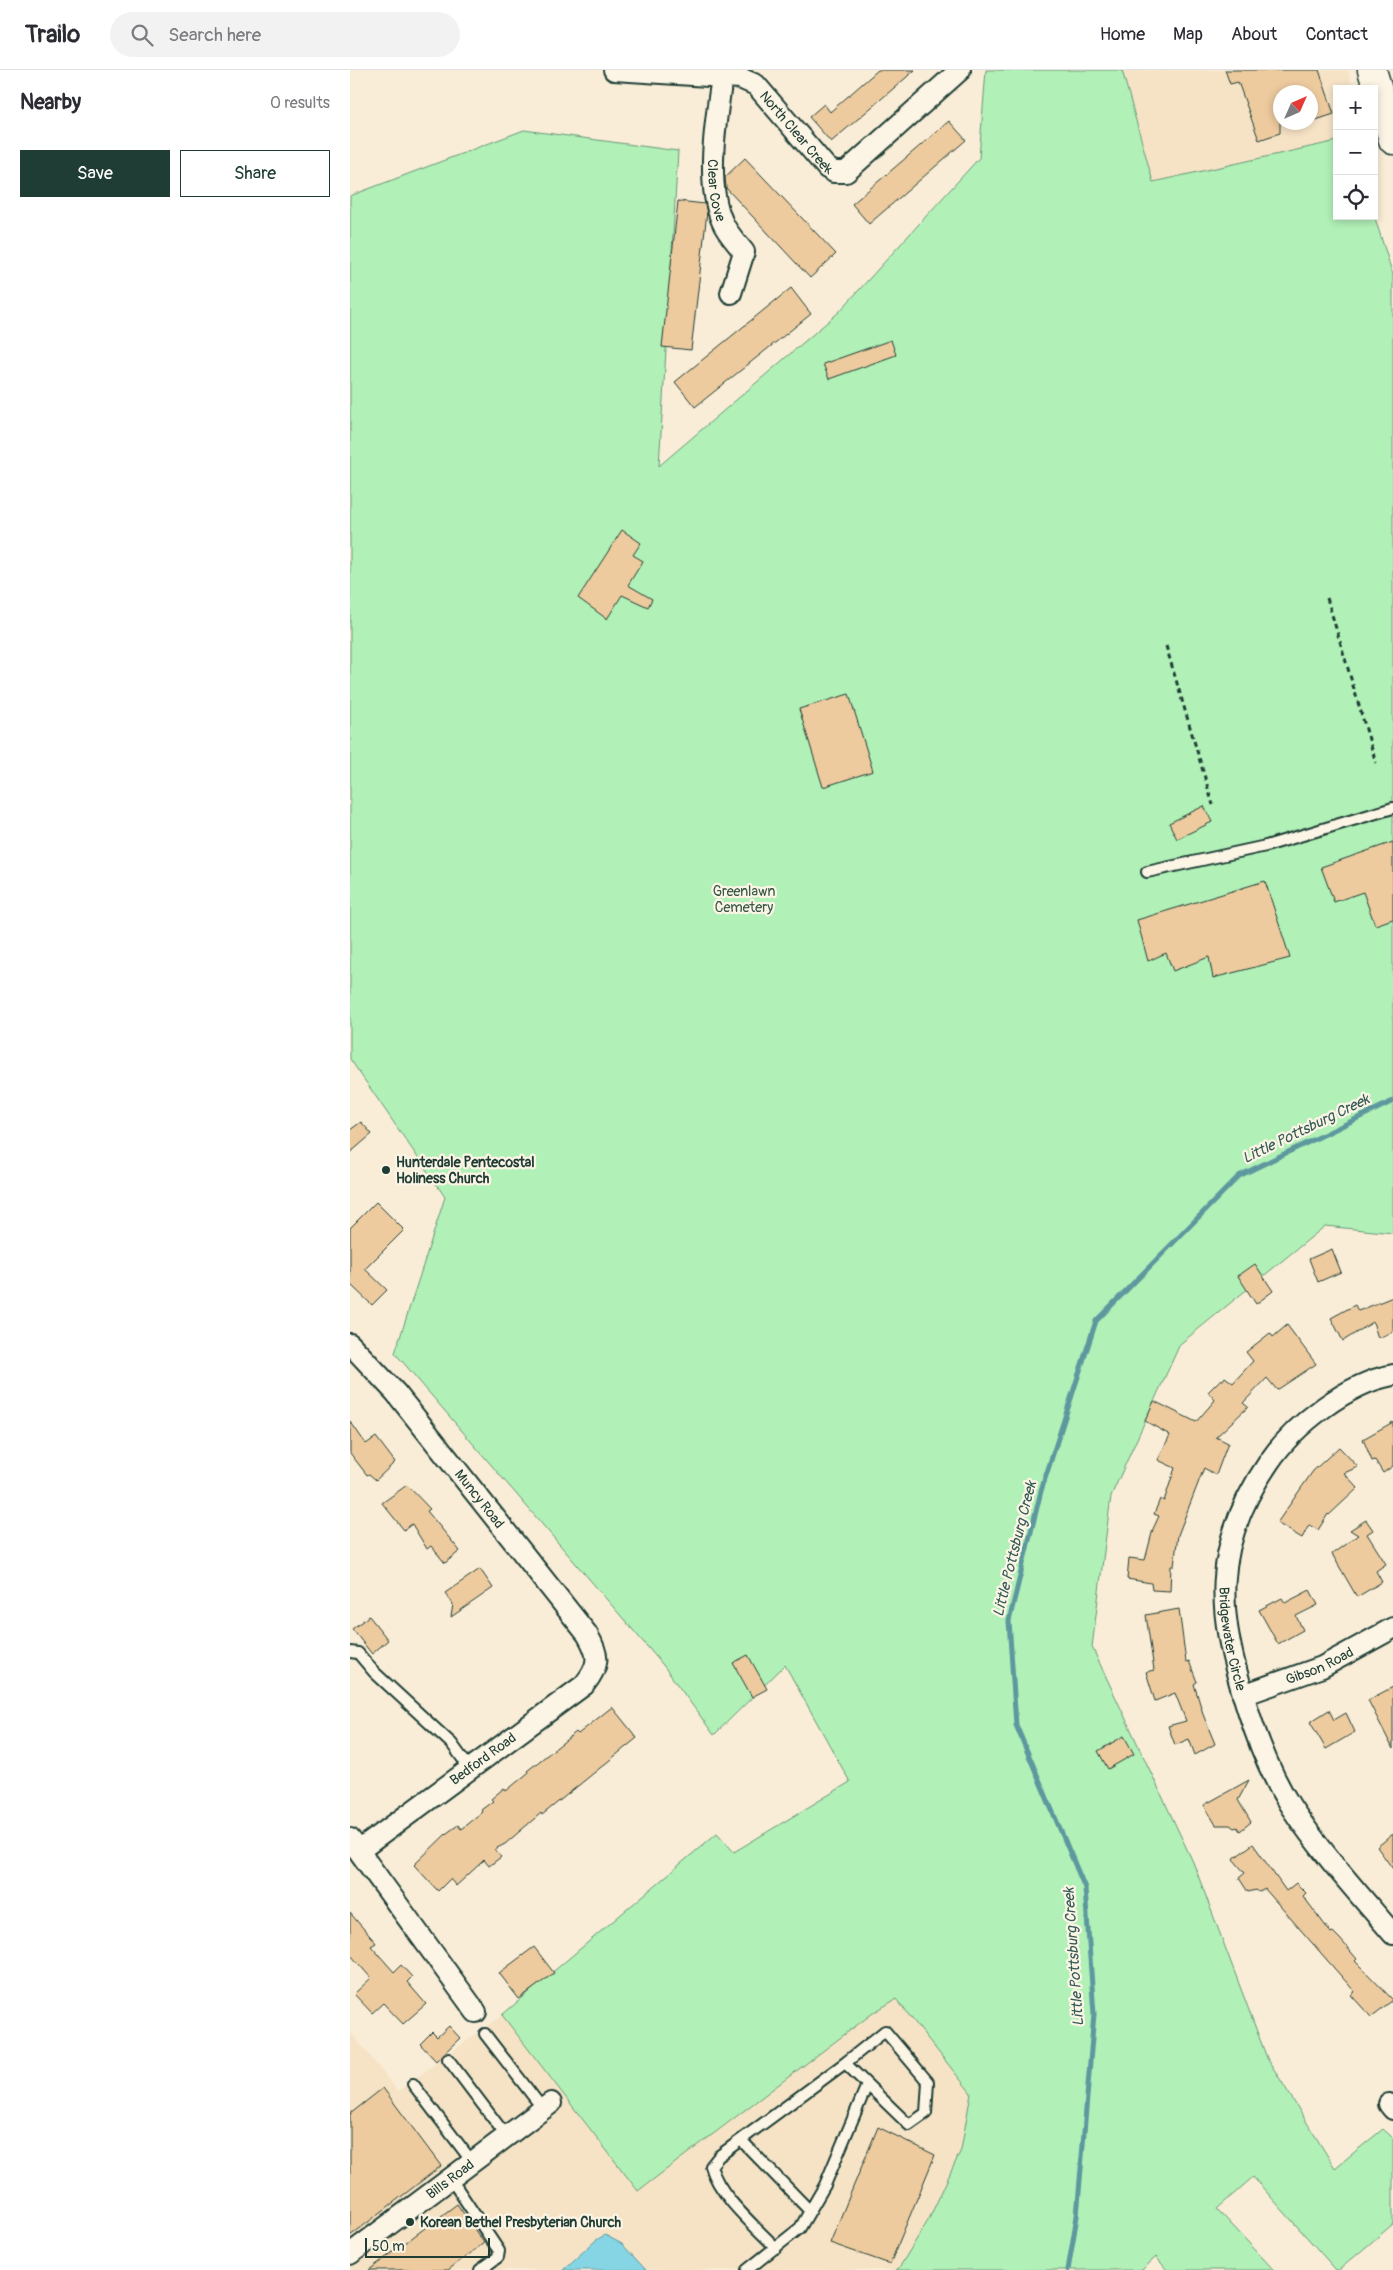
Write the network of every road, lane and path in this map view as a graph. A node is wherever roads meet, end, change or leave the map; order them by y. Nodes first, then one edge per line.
1 (614, 70) edge
2 (960, 70) edge
3 (1372, 70) edge
4 (722, 77) junction
5 (1393, 140) edge
6 (731, 293) dead end
7 (1327, 598) dead end
8 (1166, 646) dead end
9 (1376, 763) dead end
10 (1212, 805) dead end
11 (1393, 808) edge
12 (1147, 872) dead end
13 (350, 1344) edge
14 (1393, 1375) edge
15 (1393, 1628) edge
16 (350, 1652) edge
17 (597, 1661) joint
18 (1243, 1695) junction
19 (470, 1769) junction
20 (355, 1845) edge
21 (1392, 1932) edge
22 (476, 2012) dead end
23 (485, 2034) dead end
24 (448, 2059) dead end
25 (844, 2063) junction
26 (413, 2084) dead end
27 (867, 2085) junction
28 (547, 2106) joint
29 (507, 2136) junction
30 (740, 2140) junction
31 (472, 2163) junction
32 (451, 2179) junction
33 (810, 2212) junction
34 (776, 2248) junction
35 (350, 2254) edge
36 (480, 2270) edge
37 (747, 2270) edge

1 - 4 street
2 - 4 street, North Clear Creek
3 - 5 highway
4 - 6 street, Clear Cove
7 - 9 path
8 - 10 path
11 - 12 lane
13 - 17 street, Muncy Road
14 - 18 street, Bridgewater Circle
15 - 18 street, Gibson Road
16 - 19 lane
17 - 19 street, Bedford Road
18 - 21 street, Bridgewater Circle
19 - 20 street, Bedford Road
20 - 22 street
23 - 28 lane
24 - 29 lane
25 - 27 lane
25 - 27 lane
25 - 30 lane
26 - 31 lane
27 - 33 lane
28 - 29 street, Bills Road
29 - 31 street, Bills Road
30 - 33 lane
30 - 34 lane
31 - 32 street, Bills Road
32 - 35 street, Bills Road
32 - 36 lane
33 - 34 lane
34 - 37 lane

